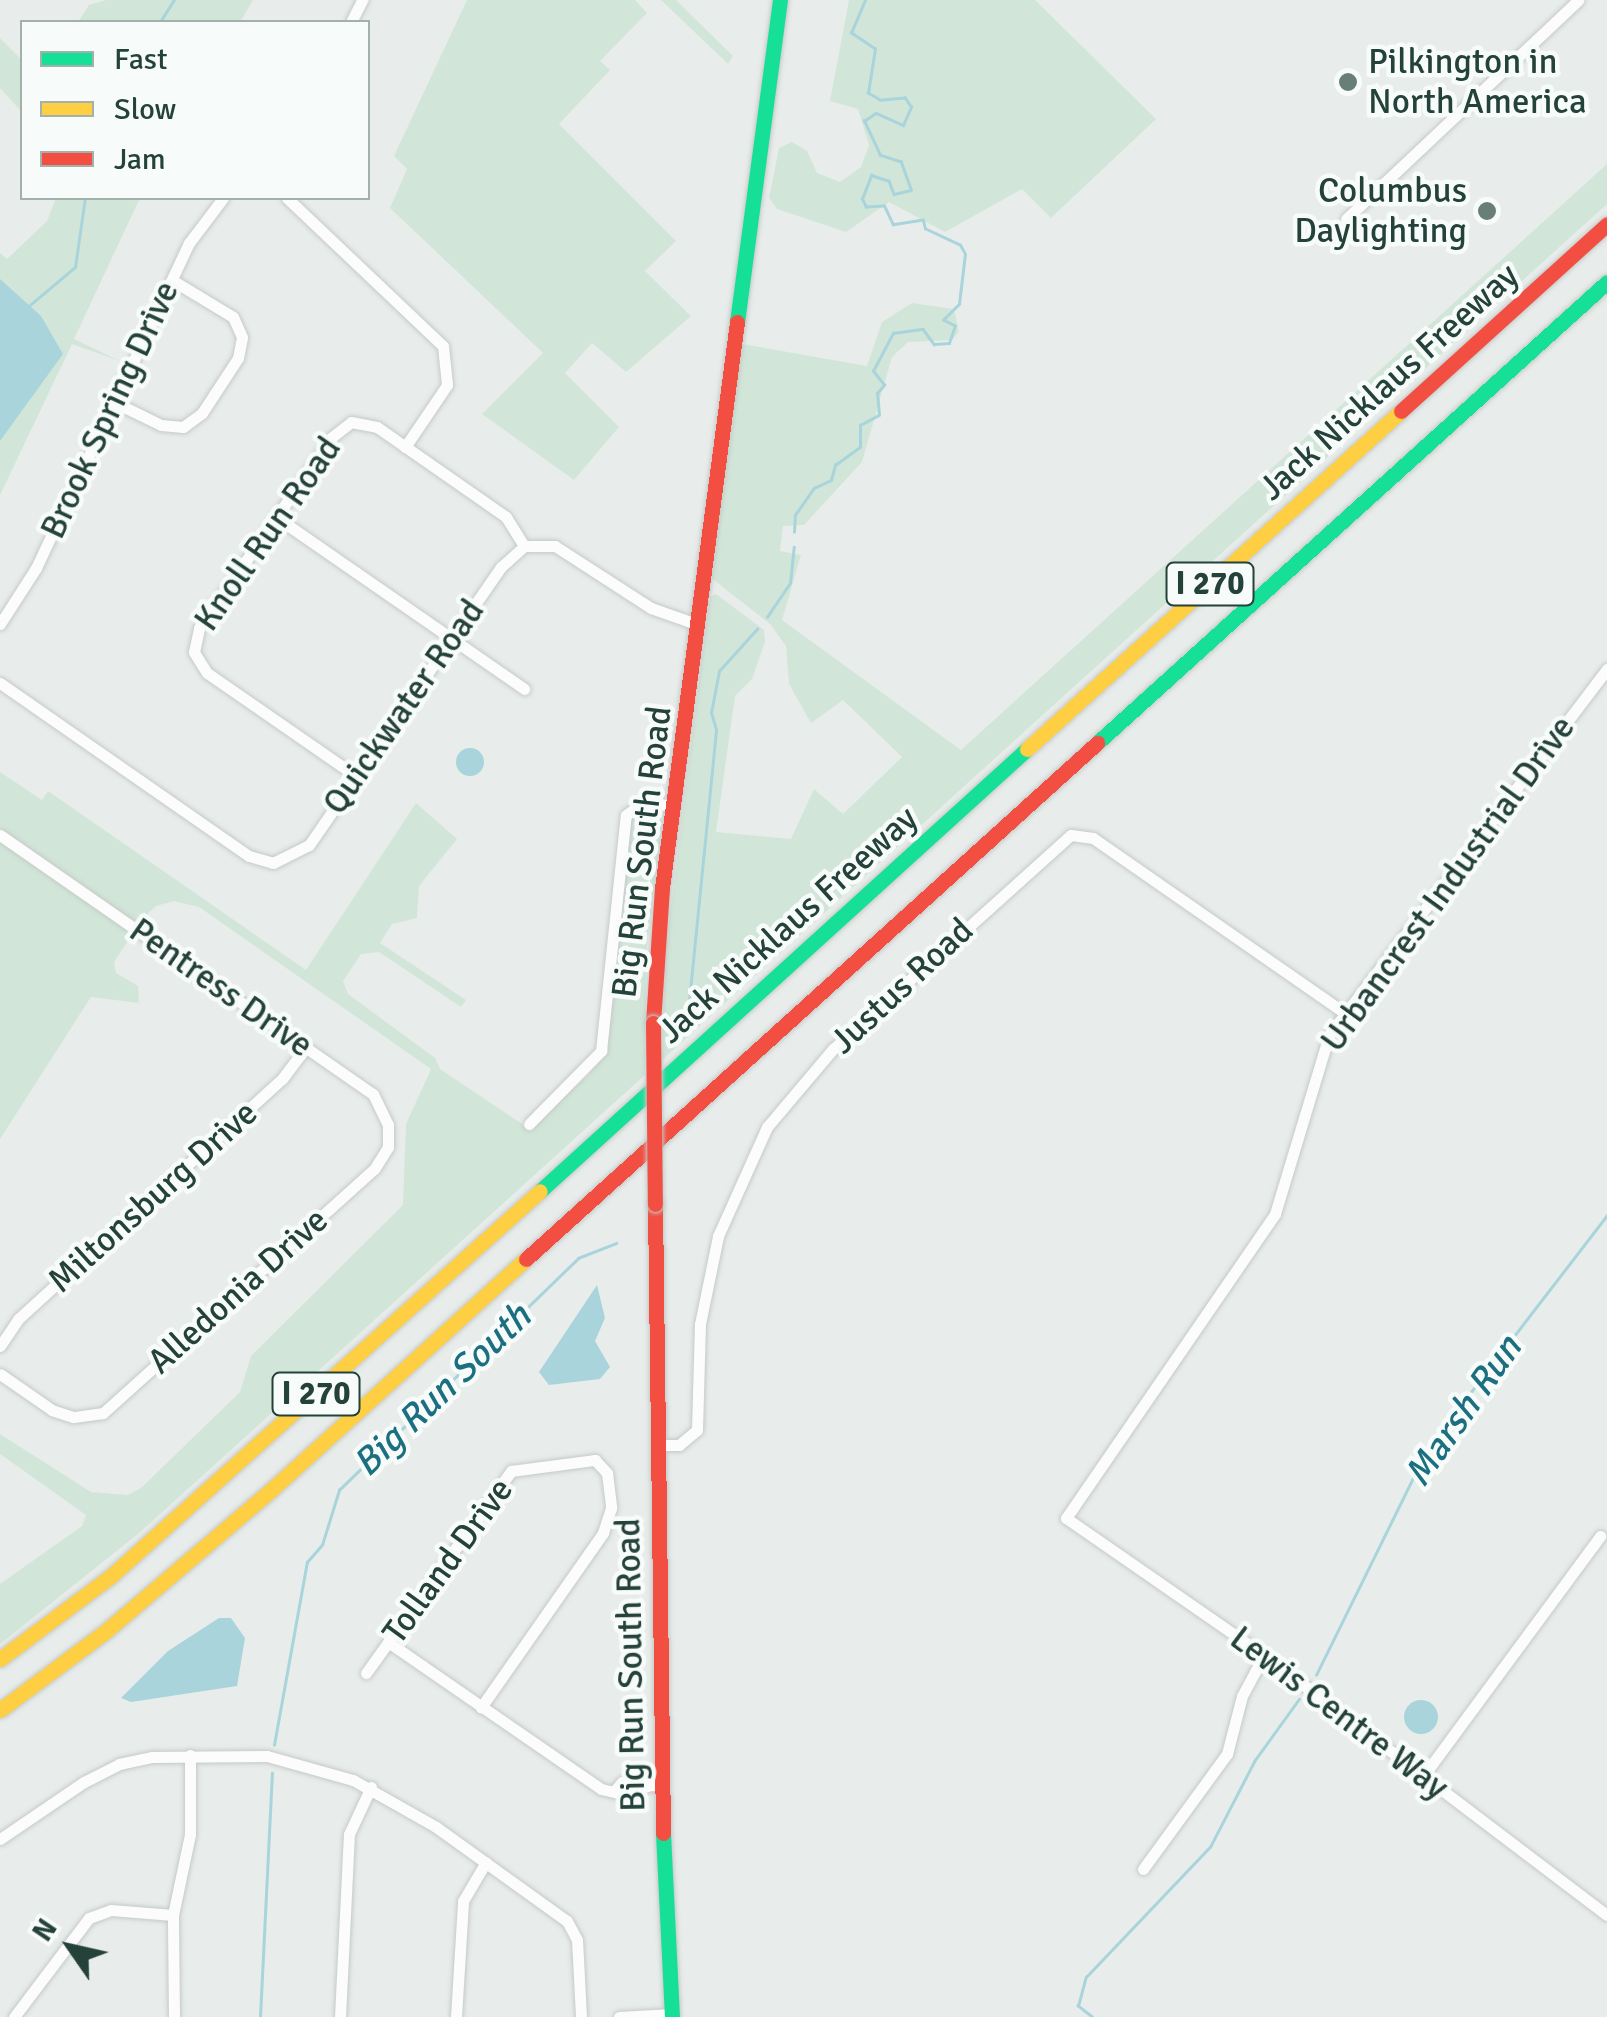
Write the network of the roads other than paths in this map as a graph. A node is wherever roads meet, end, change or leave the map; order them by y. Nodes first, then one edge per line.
1 (780, 0) edge
2 (1578, 0) edge
3 (222, 200) edge
4 (289, 200) edge
5 (1346, 219) dead end
6 (1607, 224) edge
7 (172, 280) junction
8 (1607, 282) edge
9 (114, 402) junction
10 (405, 447) junction
11 (276, 518) junction
12 (524, 546) junction
13 (0, 624) edge
14 (699, 625) junction
15 (451, 639) junction
16 (1607, 669) edge
17 (0, 683) edge
18 (524, 689) dead end
19 (356, 776) junction
20 (673, 805) junction
21 (0, 834) edge
22 (1344, 1014) junction
23 (306, 1047) junction
24 (530, 1124) dead end
25 (374, 1169) joint
26 (0, 1346) edge
27 (0, 1374) edge
28 (658, 1445) junction
29 (1066, 1518) joint
30 (1600, 1536) dead end
31 (388, 1642) junction
32 (1264, 1655) junction
33 (0, 1659) edge
34 (366, 1673) dead end
35 (481, 1707) junction
36 (0, 1710) edge
37 (190, 1755) junction
38 (1424, 1776) junction
39 (656, 1785) junction
40 (371, 1787) junction
41 (0, 1840) edge
42 (486, 1862) junction
43 (1143, 1870) dead end
44 (1607, 1915) edge
45 (173, 1916) junction
46 (672, 2015) edge
47 (14, 2017) edge
48 (174, 2017) edge
49 (340, 2017) edge
50 (456, 2017) edge
51 (581, 2017) edge
52 (619, 2017) edge

1 - 14 main road, Big Run South Road
2 - 5 street
3 - 7 street, Brook Spring Drive
4 - 10 street
6 - 33 main road, Jack Nicklaus Freeway / I 270
7 - 9 street, Brook Spring Drive
7 - 9 street
8 - 36 main road, Jack Nicklaus Freeway / I 270
9 - 13 street, Brook Spring Drive
10 - 11 street, Knoll Run Road
10 - 12 street
11 - 15 street
11 - 19 street, Knoll Run Road
12 - 14 street
12 - 15 street, Quickwater Road
14 - 20 main road, Big Run South Road
15 - 18 street
15 - 19 street, Quickwater Road
16 - 22 street, Urbancrest Industrial Drive
17 - 19 street, Quickwater Road
20 - 24 street
20 - 28 main road, Big Run South Road, bridge
21 - 23 street, Pentress Drive
22 - 28 street, Justus Road
22 - 29 street, Urbancrest Industrial Drive
23 - 25 street, Pentress Drive
23 - 26 street, Miltonsburg Drive
25 - 27 street, Alledonia Drive
28 - 39 main road, Big Run South Road
29 - 32 street, Lewis Centre Way
30 - 38 street
31 - 34 street, Tolland Drive
31 - 35 street
31 - 35 street, Tolland Drive
32 - 38 street, Lewis Centre Way
32 - 43 street
35 - 39 street
37 - 40 street
37 - 41 street
37 - 45 street
38 - 44 street, Lewis Centre Way
39 - 46 main road, Big Run South Road
40 - 42 street
40 - 49 street
42 - 50 street
42 - 51 street
45 - 47 street
45 - 48 street
46 - 52 street

